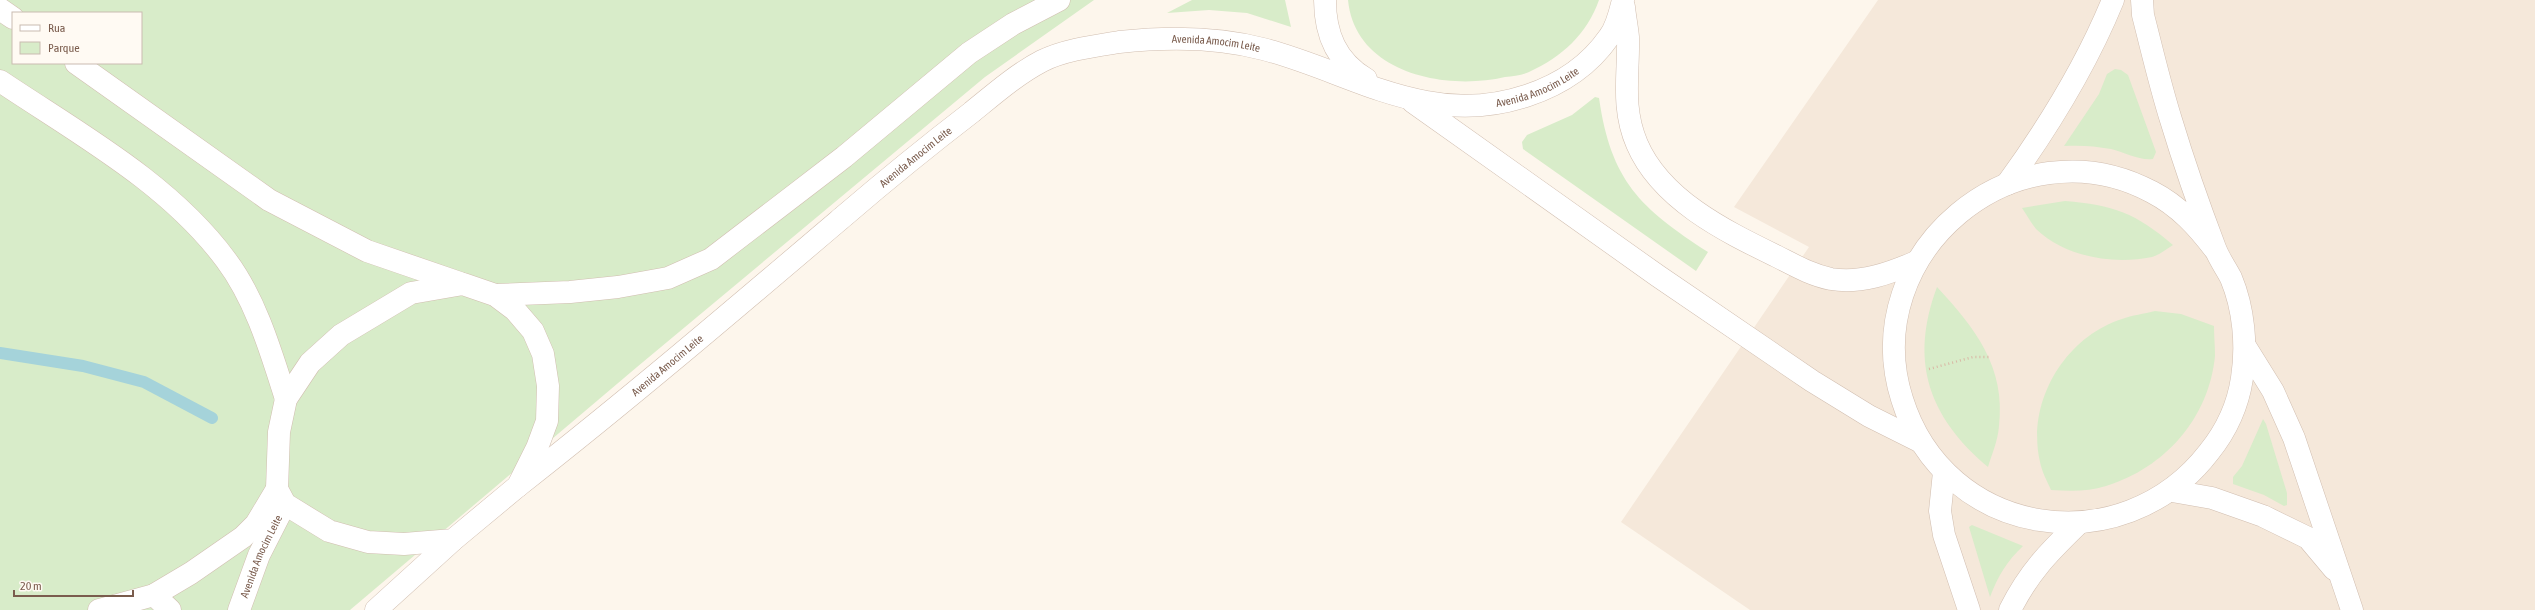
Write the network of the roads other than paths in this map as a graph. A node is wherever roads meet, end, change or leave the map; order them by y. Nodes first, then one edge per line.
1 (1059, 0) edge
2 (1325, 0) edge
3 (2113, 0) edge
4 (2142, 0) edge
5 (1623, 1) edge
6 (0, 9) edge
7 (12, 17) edge
8 (77, 64) edge
9 (0, 81) edge
10 (1397, 94) junction
11 (2008, 184) junction
12 (2216, 251) junction
13 (1916, 262) junction
14 (463, 284) junction
15 (495, 295) junction
16 (2245, 346) junction
17 (286, 399) junction
18 (1921, 442) junction
19 (1944, 472) junction
20 (518, 486) junction
21 (2172, 491) junction
22 (281, 496) junction
23 (2079, 524) junction
24 (453, 540) junction
25 (2343, 579) junction
26 (154, 595) junction
27 (99, 610) edge
28 (170, 610) edge
29 (239, 610) edge
30 (376, 610) edge
31 (1969, 610) edge
32 (2010, 610) edge
33 (2352, 610) edge

1 - 15 street, Avenida Amocim Leite
2 - 10 street, Avenida Amocim Leite
3 - 11 street
4 - 12 street
5 - 10 street, Avenida Amocim Leite
5 - 13 street
6 - 7 street
8 - 14 street
9 - 17 street
10 - 18 street
10 - 20 street, Avenida Amocim Leite
11 - 12 street
11 - 13 street
12 - 16 street
13 - 18 street
14 - 15 street, Avenida Amocim Leite
14 - 17 street, Avenida Amocim Leite
15 - 20 street, Avenida Amocim Leite
16 - 21 street
16 - 25 street
17 - 22 street, Avenida Amocim Leite
18 - 19 street
19 - 23 street
19 - 31 street
20 - 24 street, Avenida Amocim Leite
21 - 23 street
21 - 25 street
22 - 24 street, Avenida Amocim Leite
22 - 26 street
22 - 29 street, Avenida Amocim Leite
23 - 32 street
24 - 30 street, Avenida Amocim Leite
25 - 33 street
26 - 27 street
26 - 28 street

